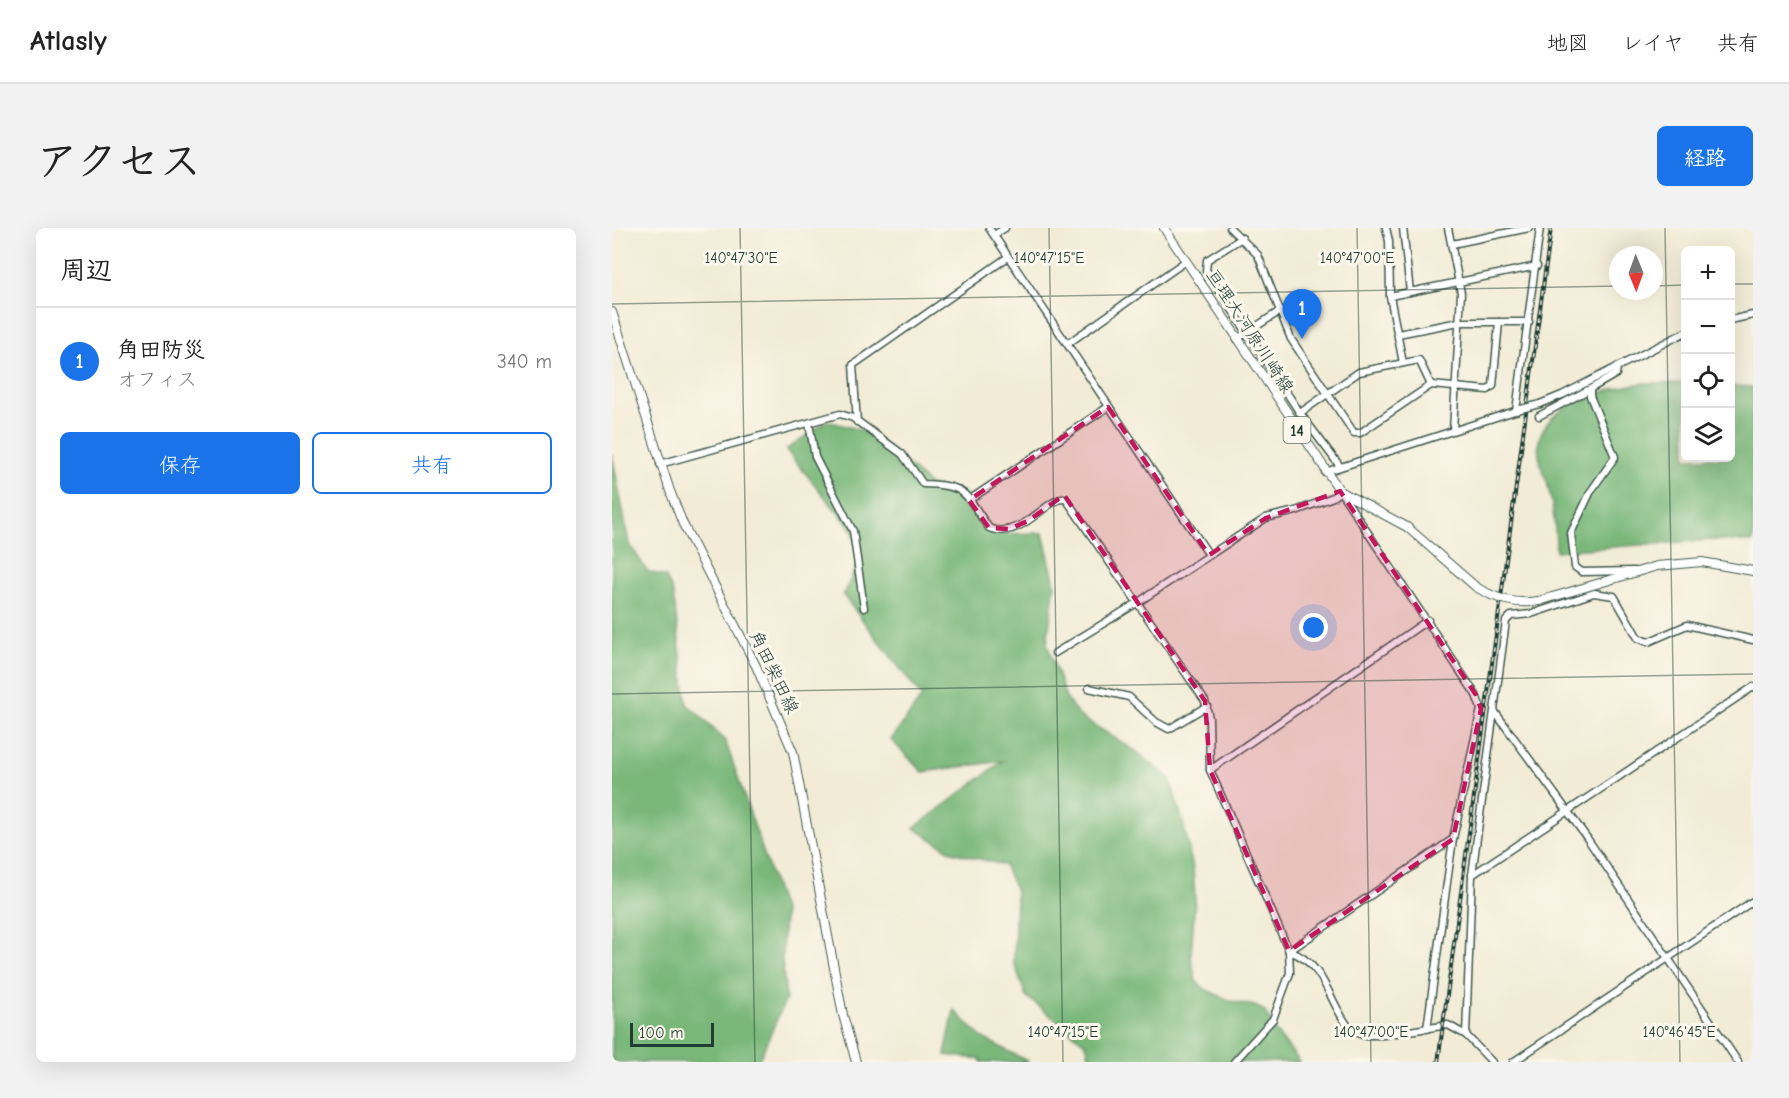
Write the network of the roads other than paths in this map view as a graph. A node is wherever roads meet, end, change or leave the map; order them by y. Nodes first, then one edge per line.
1 (989, 228) edge
2 (1005, 228) edge
3 (1164, 228) edge
4 (1230, 228) edge
5 (1386, 228) edge
6 (1403, 228) edge
7 (1448, 228) edge
8 (1530, 228) edge
9 (1540, 228) edge
10 (1501, 231) edge
11 (994, 236) junction
12 (1242, 238) junction
13 (1452, 244) junction
14 (1008, 257) junction
15 (1186, 261) junction
16 (1537, 266) junction
17 (1459, 282) junction
18 (1410, 292) junction
19 (1390, 296) junction
20 (1280, 311) junction
21 (612, 312) edge
22 (1753, 315) edge
23 (1735, 319) edge
24 (1459, 322) junction
25 (1499, 322) junction
26 (1529, 322) junction
27 (1246, 333) junction
28 (1398, 334) junction
29 (1681, 335) edge
30 (1237, 339) junction
31 (1067, 344) junction
32 (1403, 363) junction
33 (1617, 367) junction
34 (1431, 385) junction
35 (1455, 387) junction
36 (1590, 389) junction
37 (1328, 394) junction
38 (1108, 407) junction
39 (1518, 410) junction
40 (1300, 413) junction
41 (1539, 416) dead end
42 (809, 423) junction
43 (857, 423) junction
44 (1453, 430) junction
45 (660, 464) junction
46 (1332, 469) junction
47 (1340, 491) junction
48 (969, 500) junction
49 (1209, 555) junction
50 (1635, 571) junction
51 (1753, 571) edge
52 (1137, 603) junction
53 (864, 608) dead end
54 (1428, 620) junction
55 (1753, 640) edge
56 (1055, 652) dead end
57 (1753, 687) edge
58 (1089, 688) dead end
59 (1207, 706) junction
60 (1495, 712) junction
61 (1210, 770) junction
62 (1566, 813) junction
63 (1453, 839) junction
64 (1472, 874) junction
65 (1753, 901) edge
66 (1289, 951) junction
67 (1667, 959) junction
68 (1427, 1029) junction
69 (1466, 1035) junction
70 (856, 1062) edge
71 (1234, 1062) edge
72 (1492, 1062) edge
73 (1513, 1062) edge
74 (1738, 1062) edge

1 - 11 street
2 - 11 street
3 - 15 main road, 亘理大河原川崎線 / 14
4 - 12 street
5 - 19 street
6 - 18 street
7 - 13 street
8 - 10 street
9 - 16 street
10 - 13 street
11 - 14 street
12 - 20 street
12 - 27 street
13 - 17 street
14 - 31 street
14 - 43 street
15 - 30 main road, 亘理大河原川崎線 / 14
15 - 31 street
16 - 17 street
16 - 26 street
17 - 18 street
17 - 24 street
18 - 19 street
19 - 28 street
20 - 27 street
20 - 37 street
21 - 45 main road, 角田柴田線
22 - 23 street
24 - 25 street
24 - 28 street
24 - 35 street
25 - 26 street
25 - 35 street
26 - 39 street
27 - 30 street
27 - 40 street
28 - 32 street
29 - 33 street
30 - 46 main road, 亘理大河原川崎線 / 14
31 - 38 street
32 - 34 street
32 - 37 street
33 - 36 street
33 - 39 street, bridge
34 - 35 street
34 - 37 street
35 - 44 street
36 - 41 street
36 - 50 street
37 - 40 street
38 - 48 street
38 - 49 street
39 - 44 street
40 - 46 street
42 - 43 street
42 - 45 street
42 - 53 street
43 - 48 street
44 - 46 street
45 - 70 main road, 角田柴田線
46 - 47 main road, 亘理大河原川崎線 / 14
47 - 49 street
47 - 50 main road, 亘理大河原川崎線 / 14, bridge
47 - 54 street
48 - 52 street
49 - 52 street
50 - 51 main road, 亘理大河原川崎線 / 14
52 - 56 street
52 - 59 street
54 - 61 street
54 - 63 street
55 - 60 street
57 - 62 street
58 - 59 street
59 - 61 street
60 - 62 street
60 - 64 street
61 - 66 street
62 - 64 street
62 - 67 street
63 - 66 street
63 - 68 street
64 - 69 street
65 - 67 street
66 - 68 street
66 - 71 street
67 - 73 street
67 - 74 street
68 - 69 street
69 - 72 street

